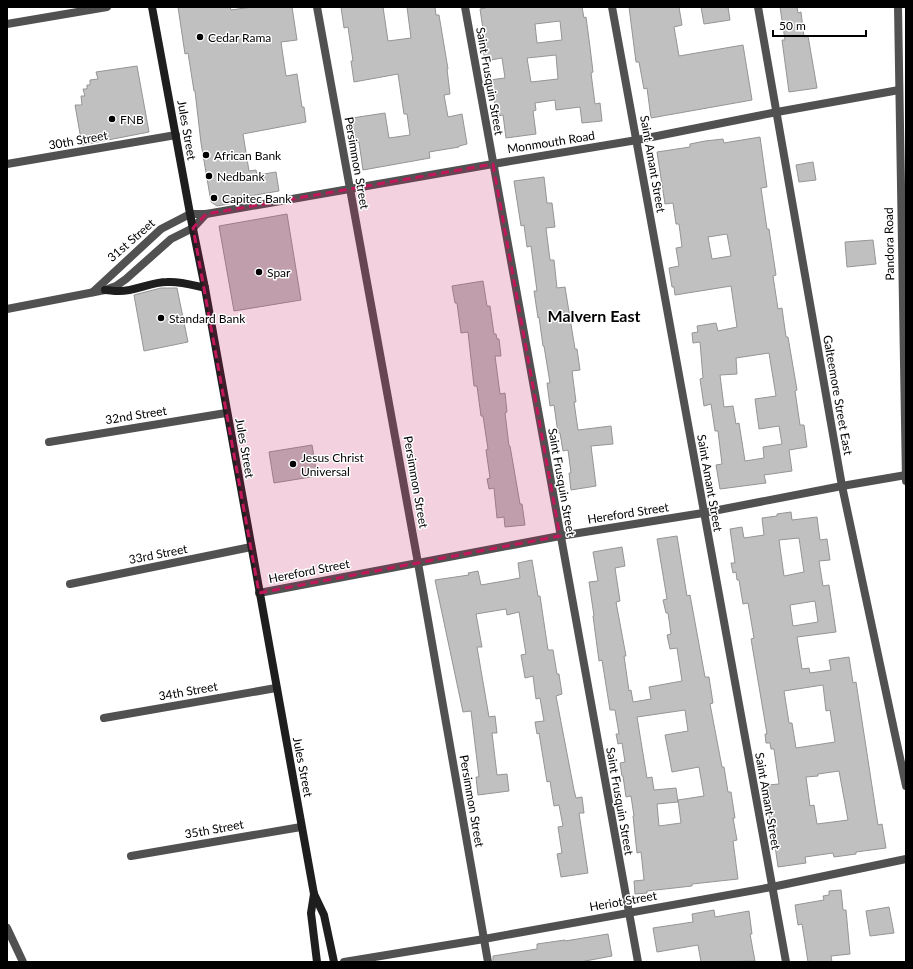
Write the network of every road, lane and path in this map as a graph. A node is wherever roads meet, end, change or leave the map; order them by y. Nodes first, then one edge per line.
1 (107, 7) edge
2 (152, 7) edge
3 (317, 7) edge
4 (464, 7) edge
5 (612, 7) edge
6 (758, 7) edge
7 (898, 7) edge
8 (7, 24) edge
9 (902, 89) edge
10 (777, 112) junction
11 (176, 135) junction
12 (637, 140) junction
13 (7, 164) edge
14 (493, 164) junction
15 (350, 190) junction
16 (190, 214) junction
17 (206, 214) junction
18 (193, 228) junction
19 (902, 284) junction
20 (205, 288) junction
21 (105, 290) junction
22 (93, 292) junction
23 (906, 292) edge
24 (7, 309) edge
25 (226, 413) junction
26 (49, 442) dead end
27 (906, 475) edge
28 (906, 481) edge
29 (842, 486) junction
30 (703, 513) junction
31 (560, 536) junction
32 (250, 547) junction
33 (418, 562) junction
34 (70, 584) dead end
35 (259, 593) junction
36 (276, 688) junction
37 (104, 718) dead end
38 (906, 786) edge
39 (301, 827) junction
40 (131, 856) dead end
41 (906, 859) edge
42 (772, 887) junction
43 (314, 894) junction
44 (628, 912) junction
45 (7, 928) edge
46 (484, 939) junction
47 (23, 962) edge
48 (317, 962) edge
49 (334, 962) edge
50 (344, 962) edge
51 (488, 962) edge
52 (638, 962) edge
53 (786, 962) edge

1 - 8 street
2 - 11 main road, Jules Street
3 - 15 street, Persimmon Street
4 - 14 street, Saint Frusquin Street
5 - 12 street, Saint Amant Street
6 - 10 street, Galteemore Street East
7 - 9 street, Pandora Road
9 - 10 street, Monmouth Road
9 - 19 street, Pandora Road
10 - 12 street, Monmouth Road
10 - 29 street, Galteemore Street East
11 - 13 street, 30th Street
11 - 16 main road, Jules Street
12 - 14 street, Monmouth Road
12 - 30 street, Saint Amant Street
14 - 15 street, Monmouth Road
14 - 31 street, Saint Frusquin Street
15 - 17 street, Monmouth Road
15 - 33 street, Persimmon Street
16 - 17 street, Monmouth Road
16 - 18 main road, Jules Street
16 - 22 street, 31st Street
17 - 18 street
18 - 20 main road, Jules Street
18 - 21 street
19 - 23 street
19 - 27 street, Pandora Road
20 - 21 main road
20 - 25 main road, Jules Street
21 - 22 street
22 - 24 street
25 - 26 street, 32nd Street
25 - 32 main road, Jules Street
27 - 28 street, Pandora Road
27 - 29 street, Hereford Street
29 - 30 street, Hereford Street
29 - 38 street, Galteemore Street East
30 - 31 street, Hereford Street
30 - 42 street, Saint Amant Street
31 - 33 street, Hereford Street
31 - 44 street, Saint Frusquin Street
32 - 34 street, 33rd Street
32 - 35 main road, Jules Street
33 - 35 street, Hereford Street
33 - 46 street, Persimmon Street
35 - 36 main road, Jules Street
36 - 37 street, 34th Street
36 - 39 main road, Jules Street
39 - 40 street, 35th Street
39 - 43 main road, Jules Street
41 - 42 street, Heriot Street
42 - 44 street, Heriot Street
42 - 53 street, Saint Amant Street
43 - 48 main road, Jules Street
43 - 49 main road, Jules Street
44 - 46 street, Heriot Street
44 - 52 street, Saint Frusquin Street
45 - 47 street
46 - 50 street, Heriot Street
46 - 51 street, Persimmon Street

